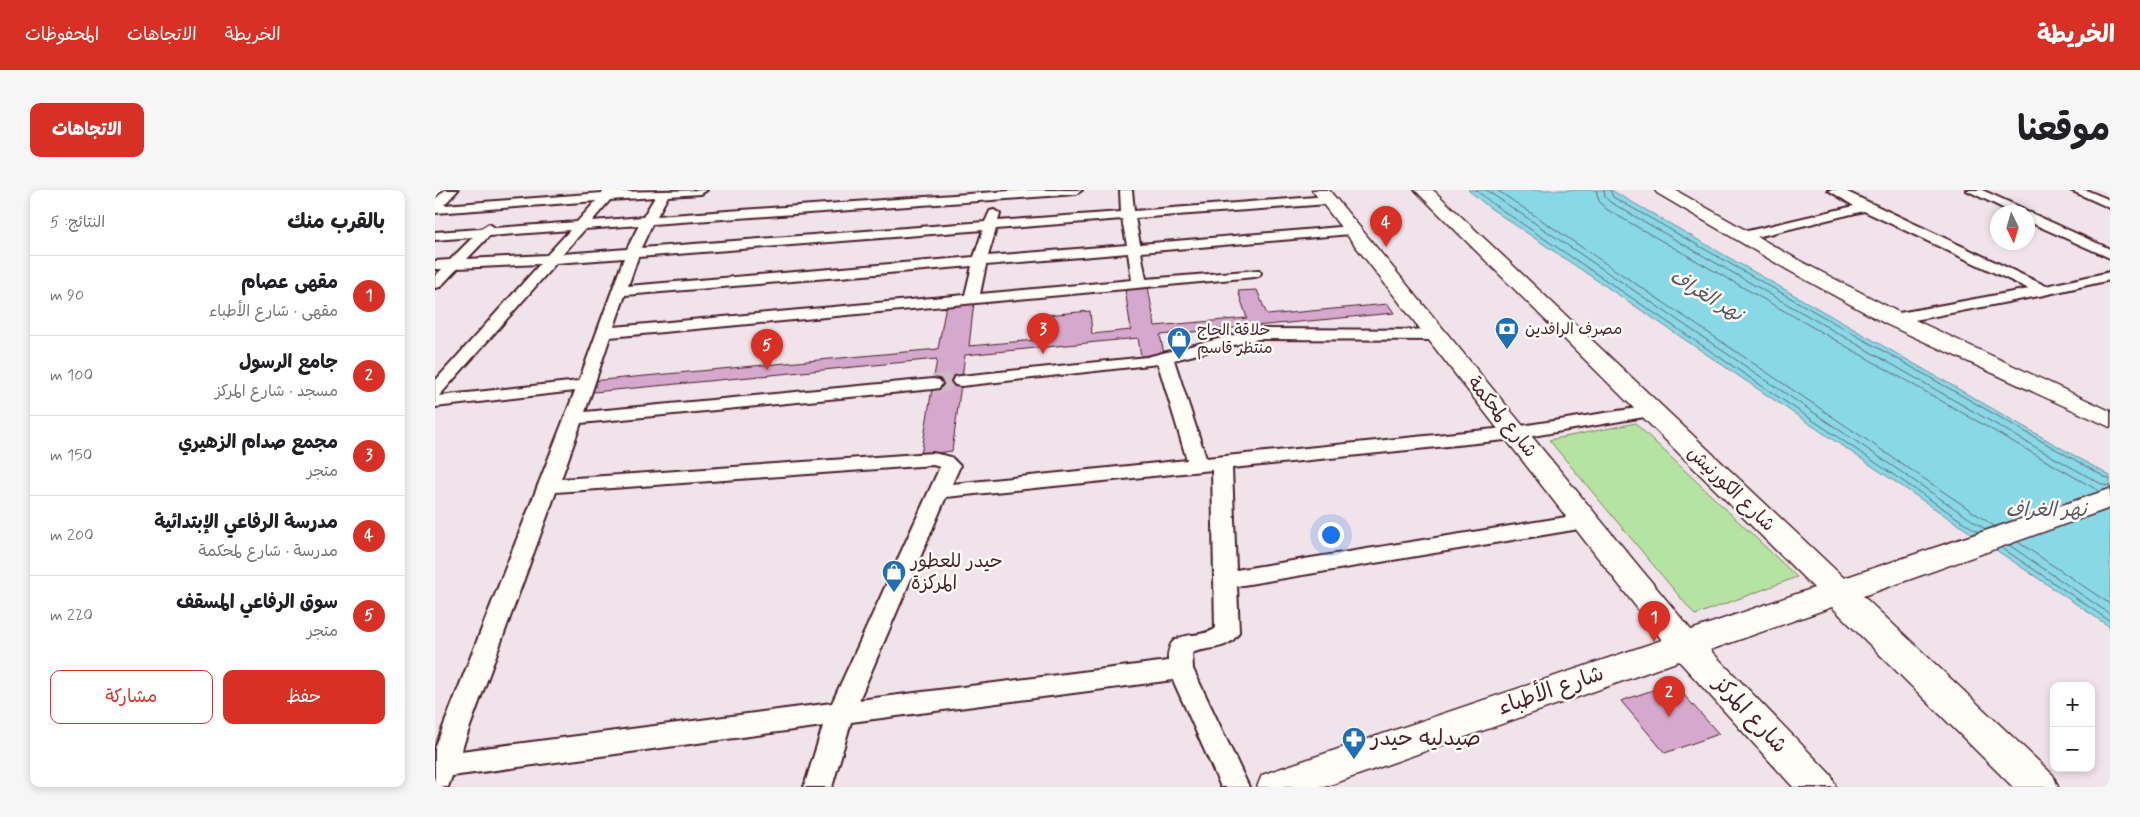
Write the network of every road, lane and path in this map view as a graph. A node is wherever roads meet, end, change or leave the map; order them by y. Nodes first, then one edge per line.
1 (452, 190) edge
2 (526, 190) edge
3 (701, 190) edge
4 (1076, 190) edge
5 (1126, 190) edge
6 (1423, 190) edge
7 (1663, 190) edge
8 (1834, 190) edge
9 (1972, 190) edge
10 (2076, 190) edge
11 (664, 191) edge
12 (610, 193) edge
13 (999, 193) edge
14 (1324, 195) edge
15 (2110, 195) edge
16 (2093, 197) junction
17 (515, 203) junction
18 (2110, 204) edge
19 (2005, 205) edge
20 (435, 207) edge
21 (1865, 207) junction
22 (1128, 215) junction
23 (647, 220) junction
24 (2035, 220) edge
25 (992, 225) junction
26 (582, 226) junction
27 (1351, 230) junction
28 (484, 232) junction
29 (435, 236) edge
30 (1744, 236) junction
31 (1133, 247) junction
32 (633, 252) junction
33 (2110, 254) edge
34 (553, 259) junction
35 (980, 260) junction
36 (455, 263) junction
37 (435, 265) edge
38 (1254, 272) dead end
39 (2110, 276) edge
40 (1140, 283) junction
41 (435, 284) edge
42 (619, 291) junction
43 (2044, 291) junction
44 (972, 298) junction
45 (1894, 319) junction
46 (605, 333) junction
47 (1436, 335) junction
48 (1164, 356) junction
49 (961, 381) tunnel mouth
50 (933, 384) tunnel mouth
51 (586, 385) junction
52 (435, 392) edge
53 (435, 402) edge
54 (1650, 411) junction
55 (2099, 411) edge
56 (573, 418) junction
57 (2110, 420) edge
58 (1515, 433) junction
59 (1222, 464) junction
60 (1198, 465) junction
61 (548, 486) junction
62 (941, 491) junction
63 (2110, 498) edge
64 (1585, 521) junction
65 (1224, 580) junction
66 (1837, 592) junction
67 (1684, 644) junction
68 (1181, 668) junction
69 (840, 714) junction
70 (438, 775) edge
71 (818, 787) edge
72 (1235, 787) edge
73 (1276, 787) edge
74 (1817, 787) edge
75 (2039, 787) edge

1 - 20 street
2 - 17 street
3 - 11 street
4 - 13 street
5 - 22 street
6 - 54 street, شارع الكورنيش
7 - 30 street
8 - 21 street
9 - 19 street
10 - 16 street
11 - 12 street
11 - 23 street
12 - 17 street
12 - 26 street
13 - 23 street
13 - 25 street
14 - 22 street
14 - 27 street, شارع لمحكمة
15 - 16 street
16 - 18 street
17 - 20 street
17 - 28 street
21 - 30 street
21 - 43 street
22 - 25 street
22 - 31 street
23 - 26 street
23 - 32 street
24 - 33 street
25 - 32 street
25 - 35 street
26 - 28 street
26 - 34 street
27 - 31 street
27 - 47 street, شارع لمحكمة
28 - 29 street
28 - 36 street
30 - 45 street
31 - 35 street
31 - 40 street
32 - 34 street
32 - 42 street
34 - 36 street
34 - 52 street
35 - 42 street
35 - 44 street
36 - 37 street
36 - 41 street
38 - 40 street
39 - 43 street
40 - 44 street
42 - 46 street
43 - 45 street
44 - 46 street
45 - 55 street
46 - 51 street
47 - 48 street
47 - 58 street, شارع لمحكمة
48 - 49 street
48 - 60 street
50 - 56 street
51 - 53 street
51 - 56 street
54 - 58 street
54 - 66 street, شارع الكورنيش
55 - 57 street
56 - 61 street
58 - 59 street
58 - 64 street, شارع لمحكمة
59 - 60 street
59 - 65 street
60 - 62 street
61 - 62 street
61 - 70 street
62 - 69 street
63 - 66 street, شارع الأطباء
64 - 65 street
64 - 67 street, شارع لمحكمة
65 - 68 street
66 - 67 street, شارع الأطباء
66 - 75 street, شارع الكورنيش
67 - 73 street, شارع الأطباء
67 - 74 street, شارع المركز
68 - 69 street
68 - 72 street
69 - 70 street
69 - 71 street

